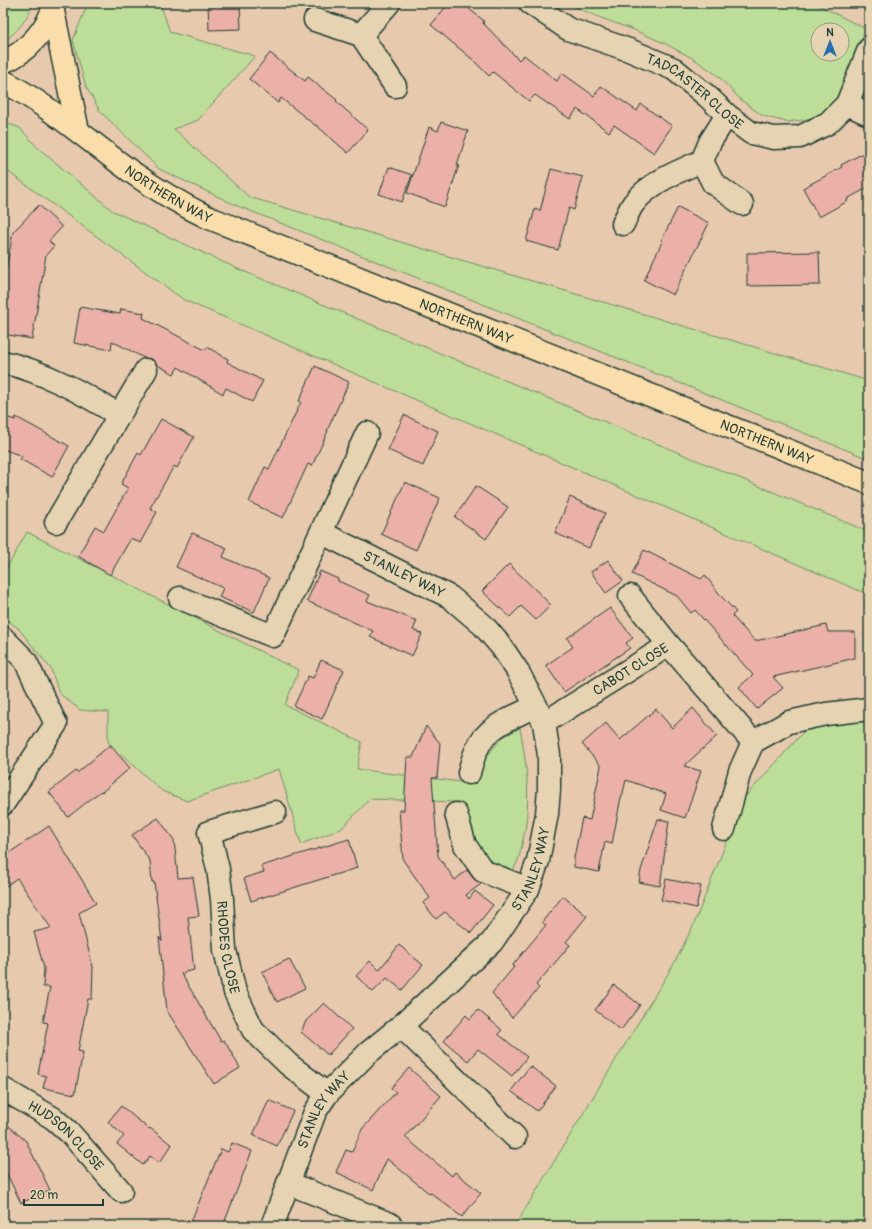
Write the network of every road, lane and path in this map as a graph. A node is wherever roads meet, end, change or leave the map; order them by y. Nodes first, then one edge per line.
1 (389, 3) edge
2 (530, 3) edge
3 (53, 7) edge
4 (315, 20) dead end
5 (361, 35) junction
6 (869, 49) edge
7 (3, 62) edge
8 (3, 81) edge
9 (395, 86) dead end
10 (847, 104) junction
11 (869, 114) edge
12 (727, 115) junction
13 (78, 131) junction
14 (702, 161) junction
15 (742, 204) dead end
16 (623, 224) dead end
17 (3, 362) edge
18 (146, 370) dead end
19 (119, 415) junction
20 (367, 433) dead end
21 (869, 483) edge
22 (56, 522) dead end
23 (322, 534) junction
24 (630, 596) dead end
25 (180, 598) dead end
26 (3, 638) edge
27 (669, 645) junction
28 (869, 709) edge
29 (540, 715) junction
30 (753, 742) junction
31 (469, 773) dead end
32 (3, 804) edge
33 (275, 812) dead end
34 (456, 814) dead end
35 (724, 829) dead end
36 (528, 889) junction
37 (401, 1026) junction
38 (3, 1089) edge
39 (327, 1094) junction
40 (515, 1137) dead end
41 (288, 1183) junction
42 (121, 1191) dead end
43 (390, 1224) dead end
44 (272, 1226) edge

1 - 5 street
2 - 12 street, TADCASTER CLOSE
3 - 7 main road
3 - 13 main road
4 - 5 street
5 - 9 street
6 - 10 street, TADCASTER CLOSE
8 - 13 main road, NORTHERN WAY
10 - 11 street
10 - 12 street, TADCASTER CLOSE
12 - 14 street
13 - 21 main road, NORTHERN WAY
14 - 15 street
14 - 16 street
17 - 19 street
18 - 19 street
19 - 22 street
20 - 23 street
23 - 25 street
23 - 29 street, STANLEY WAY
24 - 27 street
26 - 32 street
27 - 29 street, CABOT CLOSE
27 - 30 street, CABOT CLOSE
28 - 30 street
29 - 31 street, CABOT CLOSE
29 - 36 street, STANLEY WAY
30 - 35 street
33 - 39 street, RHODES CLOSE
34 - 36 street
36 - 37 street, STANLEY WAY
37 - 39 street, STANLEY WAY
37 - 40 street
38 - 42 street, HUDSON CLOSE
39 - 41 street, STANLEY WAY
41 - 43 street
41 - 44 street, STANLEY WAY

